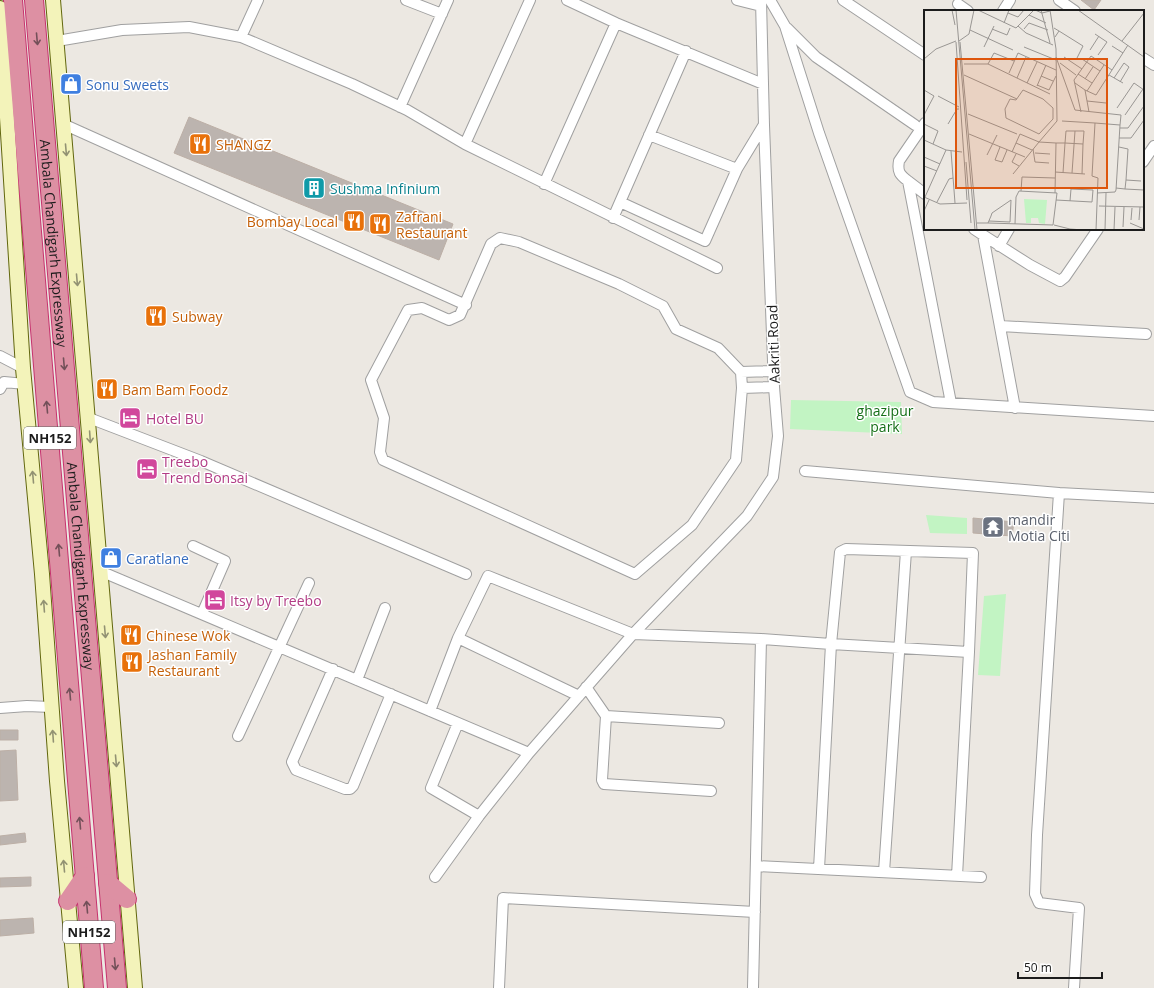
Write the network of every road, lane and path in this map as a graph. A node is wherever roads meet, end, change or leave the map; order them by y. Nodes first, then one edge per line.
1 (13, 0) edge
2 (34, 0) edge
3 (53, 0) edge
4 (258, 0) edge
5 (406, 0) edge
6 (448, 0) edge
7 (530, 0) edge
8 (567, 0) edge
9 (737, 0) edge
10 (770, 0) edge
11 (843, 0) edge
12 (1010, 0) edge
13 (1059, 0) edge
14 (761, 3) edge
15 (958, 4) dead end
16 (0, 8) edge
17 (967, 10) edge
18 (1004, 10) edge
19 (1074, 10) edge
20 (442, 14) junction
21 (616, 23) junction
22 (785, 26) junction
23 (241, 37) junction
24 (58, 41) junction
25 (686, 51) junction
26 (924, 54) edge
27 (1144, 59) edge
28 (1154, 65) edge
29 (763, 84) junction
30 (400, 107) junction
31 (63, 124) junction
32 (920, 124) edge
33 (764, 125) junction
34 (649, 135) junction
35 (465, 144) junction
36 (1154, 146) edge
37 (1144, 161) edge
38 (737, 169) junction
39 (908, 181) junction
40 (544, 184) junction
41 (924, 193) edge
42 (620, 202) junction
43 (613, 218) junction
44 (976, 230) edge
45 (1008, 230) edge
46 (1097, 230) edge
47 (983, 235) junction
48 (999, 246) junction
49 (717, 268) dead end
50 (466, 305) junction
51 (1000, 326) junction
52 (1146, 334) dead end
53 (0, 356) edge
54 (23, 368) junction
55 (774, 371) junction
56 (741, 372) junction
57 (24, 384) junction
58 (774, 386) junction
59 (742, 388) junction
60 (0, 389) edge
61 (951, 403) junction
62 (1015, 408) junction
63 (1154, 416) edge
64 (89, 418) junction
65 (805, 471) dead end
66 (1059, 493) junction
67 (1154, 498) edge
68 (193, 546) dead end
69 (906, 551) junction
70 (100, 571) junction
71 (466, 574) dead end
72 (309, 583) dead end
73 (385, 608) dead end
74 (202, 614) junction
75 (633, 634) junction
76 (458, 638) junction
77 (761, 639) junction
78 (831, 644) junction
79 (280, 647) junction
80 (900, 649) junction
81 (969, 652) junction
82 (333, 669) junction
83 (356, 680) junction
84 (586, 687) junction
85 (391, 694) junction
86 (579, 696) junction
87 (51, 707) junction
88 (0, 708) edge
89 (430, 711) junction
90 (606, 716) junction
91 (458, 723) junction
92 (719, 723) dead end
93 (238, 736) dead end
94 (529, 753) junction
95 (711, 792) dead end
96 (479, 816) junction
97 (756, 866) junction
98 (819, 869) junction
99 (884, 872) junction
100 (85, 876) junction
101 (957, 876) junction
102 (435, 877) dead end
103 (982, 877) dead end
104 (108, 883) junction
105 (127, 899) junction
106 (68, 901) junction
107 (755, 912) junction
108 (76, 988) edge
109 (94, 988) edge
110 (117, 988) edge
111 (135, 988) edge
112 (499, 988) edge
113 (753, 988) edge
114 (1074, 988) edge

100 -> 1 highway, Ambala Chandigarh Expressway / NH152
2 -> 104 highway, Ambala Chandigarh Expressway / NH152
3 - 24 street
4 - 23 street
5 - 20 street
6 - 20 street
7 - 35 street
8 - 21 street
9 - 14 street
10 - 22 street
11 - 26 street
12 - 18 street
13 - 19 street
14 - 29 street, Aakriti Road
15 - 17 street
16 - 54 street
20 - 30 street
21 - 25 street
21 - 40 street
22 - 32 street
22 - 61 street
23 - 24 street
23 - 30 street
24 - 31 street
25 - 29 street
25 - 34 street
27 - 28 street
29 - 33 street, Aakriti Road
30 - 35 street
31 - 50 street
31 -> 64 street
32 - 39 street
33 - 38 street
33 - 55 street, Aakriti Road
34 - 38 street
34 - 42 street
35 - 40 street
36 - 37 street
38 - 42 street
39 - 41 street
39 - 61 street
40 - 43 street
42 - 43 street
43 - 49 street
44 - 47 street
45 - 48 street
46 - 48 street
47 - 48 street
47 - 51 street
50 - 56 street
50 - 59 street
51 - 52 street
51 - 62 street
53 - 54 street
54 - 57 street
55 - 56 street
55 - 58 street, Aakriti Road
56 - 59 street
57 - 60 street
87 -> 57 street
58 - 59 street
58 - 75 street, Aakriti Road
61 - 62 street
62 - 63 street
64 -> 70 street
64 - 71 street
65 - 66 street
66 - 67 street
66 - 114 street
68 - 74 street
69 - 78 street
69 - 80 street
69 - 81 street
70 - 74 street
70 -> 105 street
72 - 79 street
73 - 83 street
74 - 79 street
75 - 76 street
75 - 77 street
75 - 84 street, Aakriti Road
76 - 86 street
76 - 89 street
77 - 78 street
77 - 97 street
78 - 80 street
78 - 98 street
79 - 82 street
79 - 93 street
80 - 81 street
80 - 99 street
81 - 101 street
82 - 83 street
82 - 85 street
83 - 85 street
84 - 86 street, Aakriti Road
84 - 90 street
85 - 89 street
86 - 94 street, Aakriti Road
87 - 88 street
106 -> 87 street
89 - 91 street
90 - 92 street
90 - 95 street
91 - 94 street
91 - 96 street
94 - 96 street, Aakriti Road
96 - 102 street, Aakriti Road
97 - 98 street
97 - 107 street
98 - 99 street
99 - 101 street
100 - 106 highway
109 -> 100 highway, Ambala Chandigarh Expressway / NH152
101 - 103 street
104 - 105 highway
104 -> 110 highway, Ambala Chandigarh Expressway / NH152
105 - 111 street
106 - 108 street
107 - 112 street
107 - 113 street

